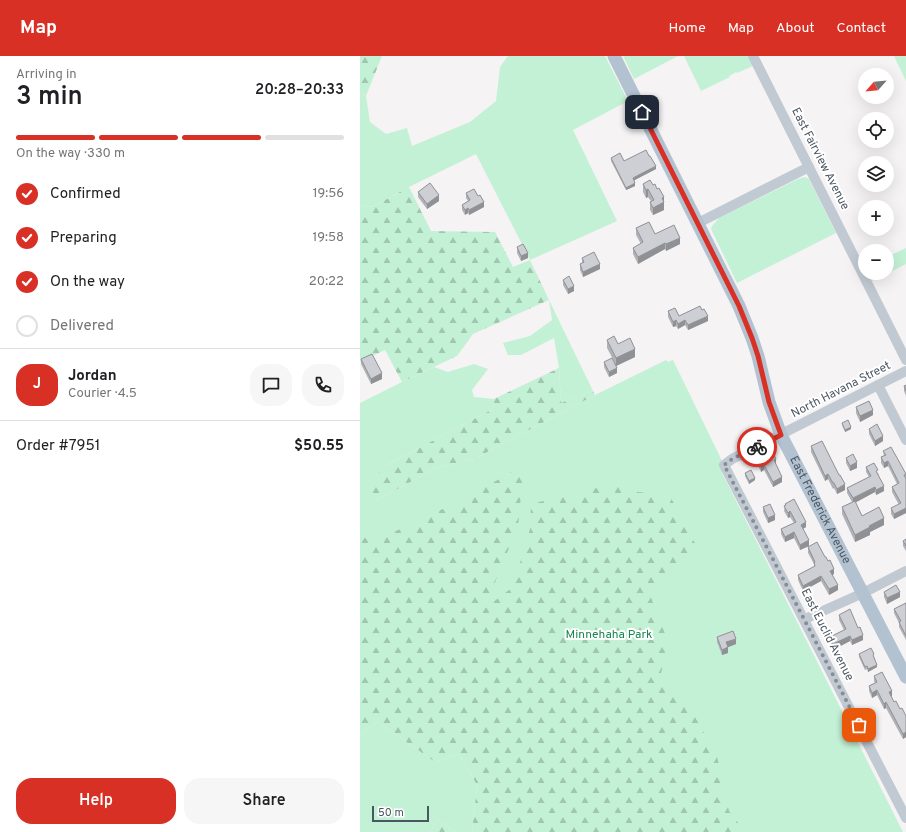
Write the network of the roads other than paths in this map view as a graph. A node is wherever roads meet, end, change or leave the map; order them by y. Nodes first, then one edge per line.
1 (614, 56) edge
2 (753, 56) edge
3 (809, 167) junction
4 (698, 223) junction
5 (906, 360) edge
6 (906, 372) edge
7 (878, 385) junction
8 (781, 435) junction
9 (906, 440) edge
10 (724, 465) joint
11 (906, 571) edge
12 (863, 593) junction
13 (804, 619) junction
14 (906, 676) edge
15 (906, 818) edge

1 - 4 main road, East Frederick Avenue
2 - 3 street, East Fairview Avenue
3 - 4 street
3 - 5 street, East Fairview Avenue
4 - 8 main road, East Frederick Avenue
6 - 7 street, North Havana Street
7 - 8 street, North Havana Street
7 - 9 street
8 - 10 street, North Havana Street
8 - 12 main road, East Frederick Avenue
10 - 13 street, East Euclid Avenue
11 - 12 street
12 - 13 street
12 - 14 main road, East Frederick Avenue
13 - 15 street, East Euclid Avenue

